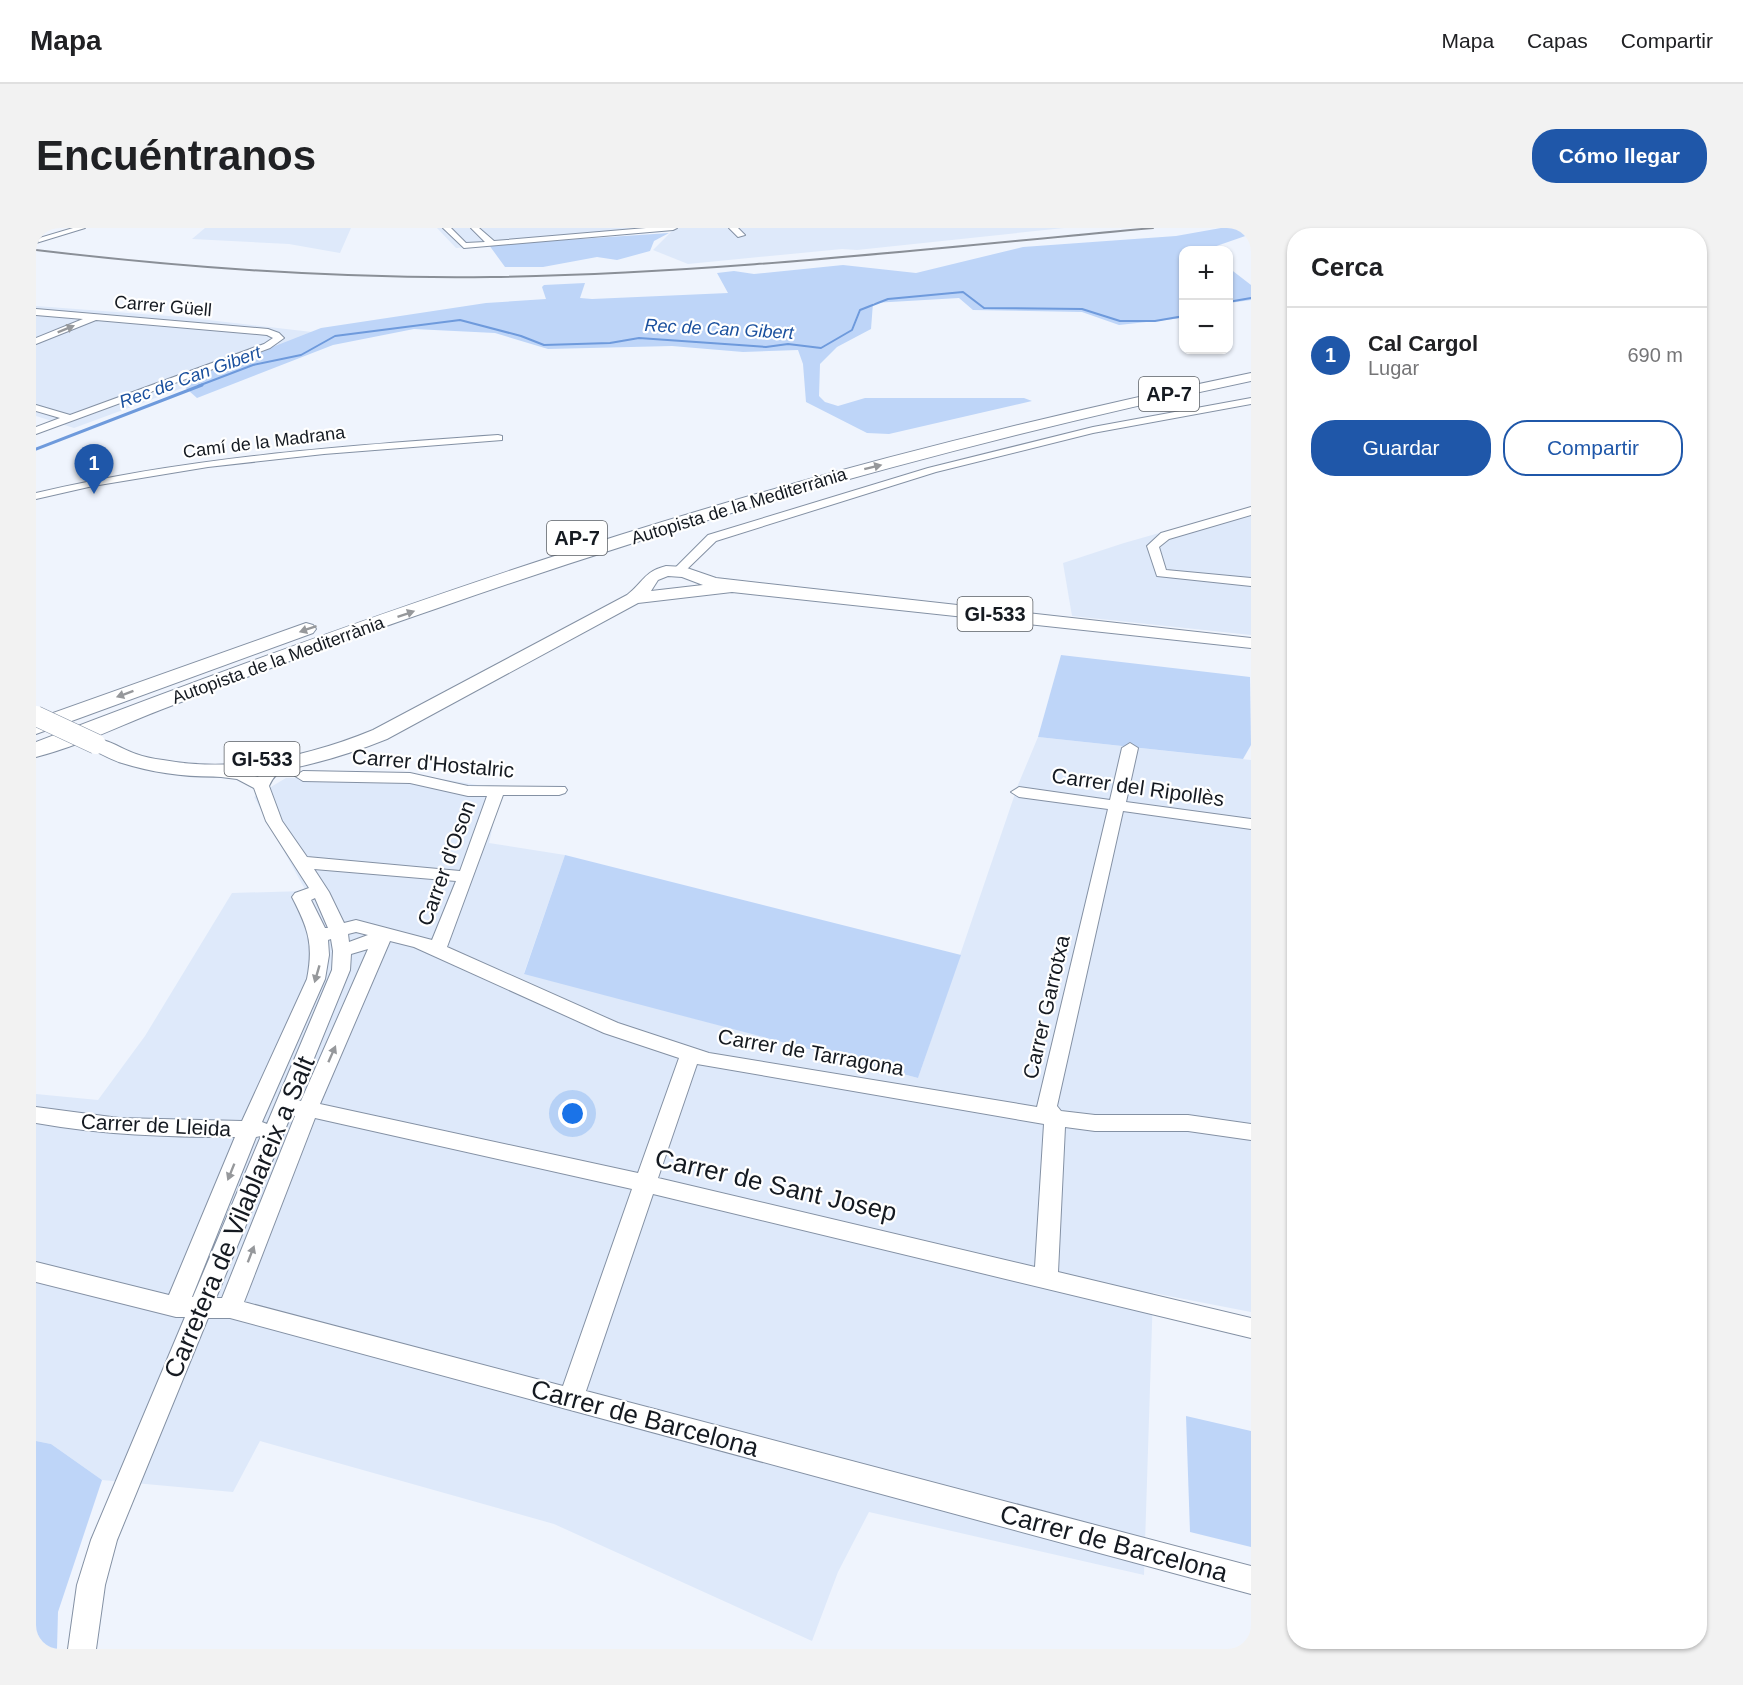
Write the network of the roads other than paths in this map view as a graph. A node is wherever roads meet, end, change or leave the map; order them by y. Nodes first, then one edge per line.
1 (81, 228) edge
2 (447, 228) edge
3 (475, 228) edge
4 (593, 228) edge
5 (674, 228) edge
6 (733, 228) edge
7 (741, 235) dead end
8 (36, 239) edge
9 (488, 240) junction
10 (36, 312) edge
11 (96, 317) junction
12 (36, 341) edge
13 (1251, 362) edge
14 (1230, 366) dead end
15 (1251, 367) edge
16 (1251, 377) edge
17 (1251, 387) edge
18 (1251, 401) edge
19 (36, 408) edge
20 (1087, 413) junction
21 (70, 418) junction
22 (36, 431) edge
23 (498, 438) dead end
24 (36, 496) edge
25 (1251, 511) edge
26 (678, 571) junction
27 (1251, 582) edge
28 (650, 583) junction
29 (695, 585) junction
30 (665, 594) junction
31 (633, 599) junction
32 (1251, 643) edge
33 (36, 716) edge
34 (410, 718) junction
35 (36, 728) edge
36 (379, 735) junction
37 (354, 738) junction
38 (102, 747) junction
39 (1130, 748) dead end
40 (36, 750) edge
41 (132, 759) junction
42 (276, 765) junction
43 (303, 776) dead end
44 (559, 790) dead end
45 (263, 791) junction
46 (496, 792) junction
47 (1019, 792) dead end
48 (1115, 805) junction
49 (1251, 824) edge
50 (300, 862) junction
51 (466, 878) junction
52 (337, 931) junction
53 (384, 934) junction
54 (437, 949) junction
55 (690, 1054) junction
56 (286, 1107) junction
57 (308, 1109) junction
58 (36, 1115) edge
59 (1055, 1118) junction
60 (249, 1129) junction
61 (276, 1129) junction
62 (1251, 1132) edge
63 (647, 1184) junction
64 (36, 1272) edge
65 (1046, 1278) junction
66 (201, 1306) junction
67 (176, 1307) junction
68 (230, 1308) junction
69 (1251, 1328) edge
70 (571, 1399) junction
71 (1251, 1580) edge
72 (82, 1649) edge

1 - 8 street
2 - 9 street
3 - 9 street
4 - 9 street
5 - 9 street
6 - 7 street
10 - 11 street, Carrer Güell
12 -> 11 street
11 - 21 street, Carrer Güell
13 - 14 highway
15 -> 35 highway, Autopista de la Mediterrània / AP-7
16 - 20 highway, Autopista de la Mediterrània / AP-7
17 - 20 highway
18 - 26 street
19 - 21 street
40 -> 20 highway, Autopista de la Mediterrània / AP-7
21 - 22 street
23 - 24 street, Camí de la Madrana
25 - 27 street
26 - 28 main road, GI-533
26 - 29 main road, GI-533
28 - 30 main road
28 - 31 main road, GI-533
29 - 30 main road, GI-533
29 - 32 main road, GI-533
30 - 31 main road, GI-533
31 - 34 main road, GI-533
33 - 38 main road, GI-533, bridge
34 - 36 main road, GI-533
34 - 37 main road, GI-533
36 - 42 main road, GI-533
36 - 45 street
37 - 38 main road, GI-533
37 - 42 street
38 - 41 main road, GI-533
39 - 48 street, Carrer Garrotxa
41 - 42 main road, GI-533
41 - 45 street
42 - 45 street
43 - 46 street, Carrer d'Hostalric
44 - 46 street, Carrer d'Hostalric
45 - 50 street
46 - 51 street, Carrer d'Oson
47 - 48 street, Carrer del Ripollès
48 - 49 street, Carrer del Ripollès
48 - 59 street, Carrer Garrotxa
50 - 51 street
50 - 52 street
51 - 54 street, Carrer d'Oson
52 - 53 street, Carrer de Tarragona
52 - 53 street
52 - 56 street, Carretera de Vilablareix a Salt
52 -> 60 street
53 - 54 street, Carrer de Tarragona
57 -> 53 street
54 - 55 street, Carrer de Tarragona
55 - 59 street, Carrer de Tarragona
55 - 63 street
56 - 57 street, Carrer de Sant Josep
56 - 61 street, Carretera de Vilablareix a Salt
57 - 63 street, Carrer de Sant Josep
68 -> 57 street
58 - 60 street, Carrer de Lleida
59 - 62 street, Carrer de Tarragona
59 - 65 street, Carrer Garrotxa
60 - 61 street, Carrer de Lleida
60 -> 67 street
61 - 66 street, Carretera de Vilablareix a Salt
63 - 65 street, Carrer de Sant Josep
63 - 70 street
64 - 67 street, Carrer de Barcelona
65 - 69 street, Carrer de Sant Josep
66 - 67 street, Carrer de Barcelona
66 - 68 street, Carrer de Barcelona
66 - 72 street, Carretera de Vilablareix a Salt
68 - 70 street, Carrer de Barcelona
70 - 71 street, Carrer de Barcelona

